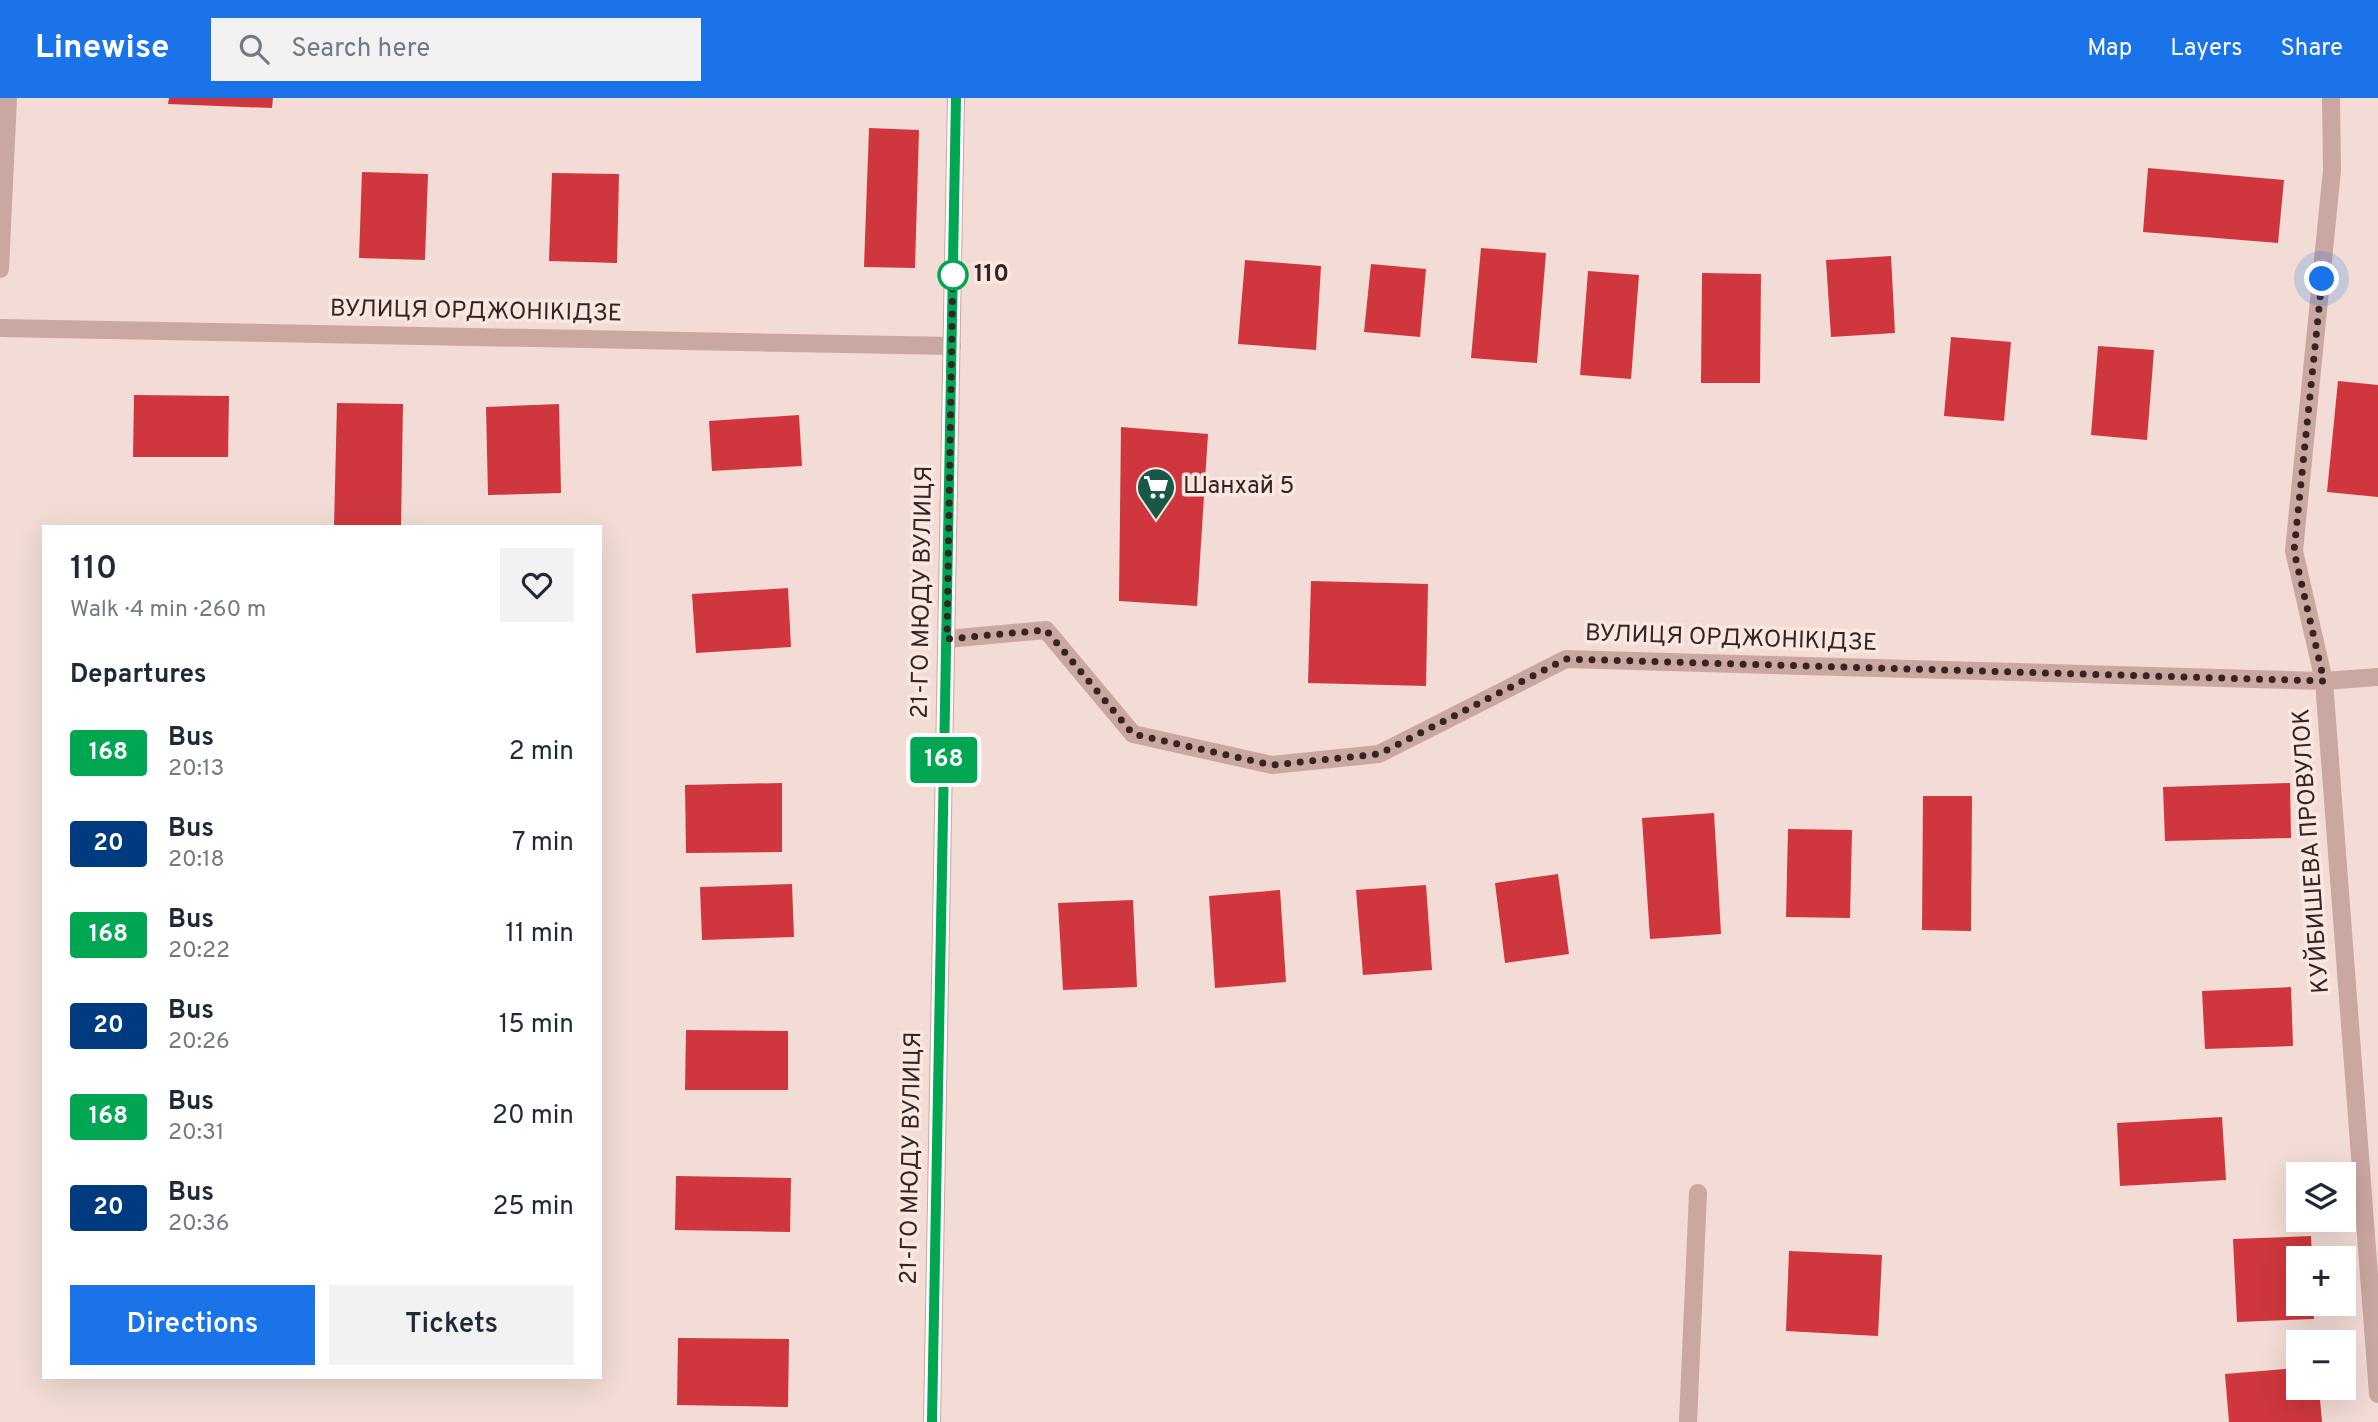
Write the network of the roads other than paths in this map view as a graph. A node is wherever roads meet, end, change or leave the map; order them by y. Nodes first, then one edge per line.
1 (8, 98) edge
2 (956, 98) edge
3 (2331, 98) edge
4 (0, 269) edge
5 (0, 328) edge
6 (952, 346) junction
7 (947, 639) junction
8 (2378, 677) edge
9 (2324, 681) junction
10 (1698, 1193) dead end
11 (2378, 1394) edge
12 (932, 1422) edge
13 (1688, 1422) edge

1 - 4 street
2 - 6 street, 21-ГО МЮДУ ВУЛИЦЯ
3 - 9 street, КУЙБИШЕВА ПРОВУЛОК
5 - 6 street, ВУЛИЦЯ ОРДЖОНІКІДЗЕ
6 - 7 street, 21-ГО МЮДУ ВУЛИЦЯ
7 - 9 street, ВУЛИЦЯ ОРДЖОНІКІДЗЕ
7 - 12 street, 21-ГО МЮДУ ВУЛИЦЯ
8 - 9 street, ВУЛИЦЯ ОРДЖОНІКІДЗЕ
9 - 11 street, КУЙБИШЕВА ПРОВУЛОК
10 - 13 street

